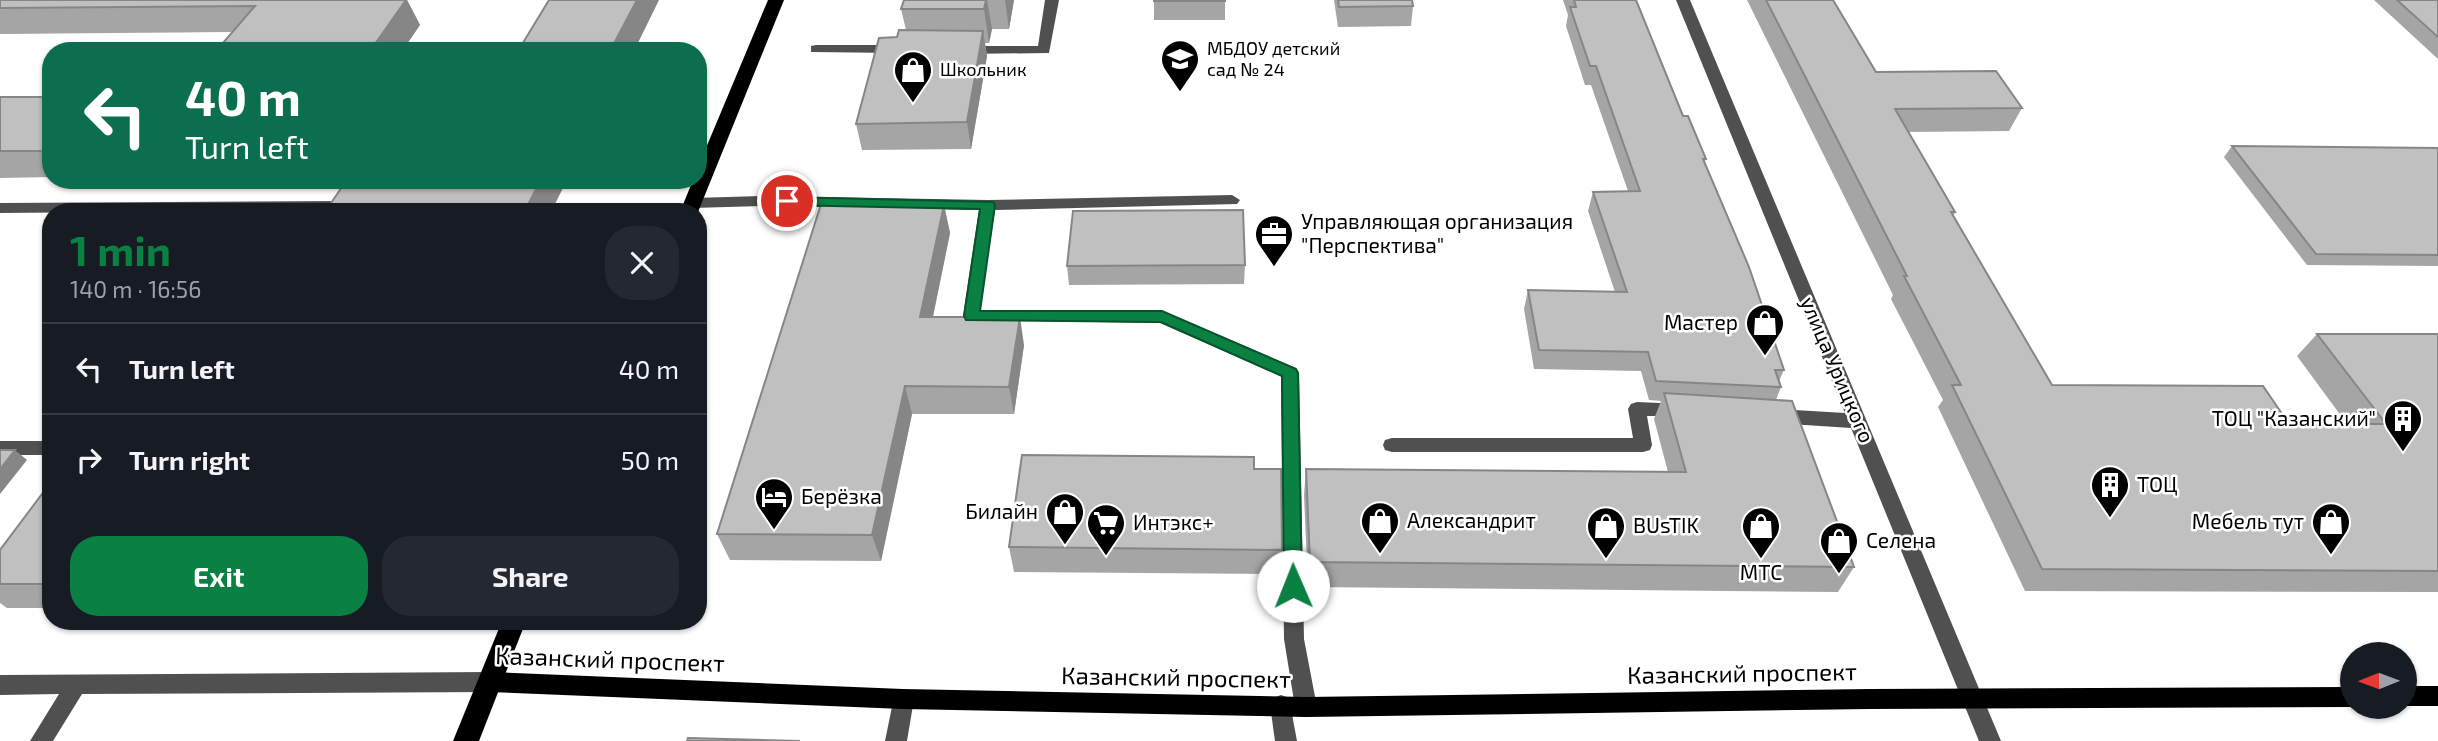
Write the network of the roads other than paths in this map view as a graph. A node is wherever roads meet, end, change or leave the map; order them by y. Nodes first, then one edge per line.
1 (776, 0) edge
2 (1052, 0) edge
3 (1683, 0) edge
4 (816, 49) dead end
5 (910, 49) edge
6 (950, 50) edge
7 (707, 168) edge
8 (1232, 200) dead end
9 (988, 205) junction
10 (707, 206) edge
11 (0, 208) edge
12 (42, 208) edge
13 (1706, 412) edge
14 (1761, 415) edge
15 (1858, 421) junction
16 (1392, 445) dead end
17 (0, 448) edge
18 (42, 448) edge
19 (510, 630) edge
20 (489, 682) junction
21 (77, 684) junction
22 (0, 685) edge
23 (2340, 696) edge
24 (2417, 696) edge
25 (2438, 696) edge
26 (903, 699) junction
27 (1973, 699) junction
28 (1281, 705) junction
29 (1306, 707) junction
30 (41, 741) edge
31 (466, 741) edge
32 (896, 741) edge
33 (1286, 741) edge
34 (1990, 741) edge

1 - 7 highway
2 - 6 street
3 - 15 street, улица Урицкого
4 - 5 street
8 - 9 street
9 - 10 street
9 - 29 street
11 - 12 street
13 - 16 street
14 - 15 street
15 - 27 street, улица Урицкого
17 - 18 street
19 - 20 highway
20 - 21 street, Казанский проспект
20 - 26 main road, Казанский проспект
20 - 31 highway
21 - 22 street, Казанский проспект
21 - 30 street
23 - 27 main road, Казанский проспект
24 - 25 main road
26 - 28 main road, Казанский проспект
26 - 32 street
27 - 29 main road, Казанский проспект
27 - 34 street, улица Урицкого
28 - 29 main road, Казанский проспект
28 - 33 street

